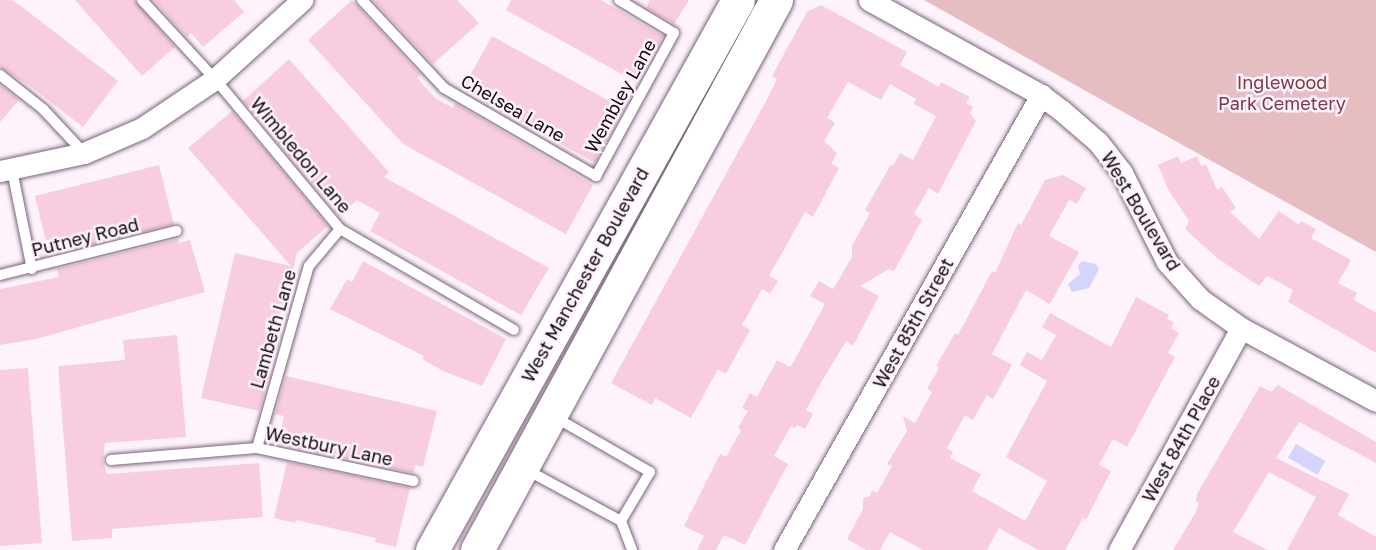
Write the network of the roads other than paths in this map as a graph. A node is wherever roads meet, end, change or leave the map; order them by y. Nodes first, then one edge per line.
1 (142, 0) edge
2 (302, 0) edge
3 (362, 0) edge
4 (619, 0) edge
5 (738, 0) edge
6 (776, 0) edge
7 (869, 0) edge
8 (0, 75) edge
9 (215, 79) junction
10 (1041, 95) junction
11 (84, 153) junction
12 (6, 170) edge
13 (596, 176) joint
14 (340, 229) junction
15 (177, 231) dead end
16 (32, 269) junction
17 (0, 275) edge
18 (1241, 328) junction
19 (514, 330) dead end
20 (1376, 401) edge
21 (550, 415) junction
22 (257, 448) junction
23 (111, 460) dead end
24 (522, 467) junction
25 (414, 481) dead end
26 (621, 521) junction
27 (432, 550) edge
28 (477, 550) edge
29 (632, 550) edge
30 (785, 550) edge
31 (1119, 550) edge

1 - 9 lane, Wimbledon Lane
2 - 9 street
3 - 13 lane, Chelsea Lane
4 - 13 lane, Wembley Lane
5 - 27 main road, West Manchester Boulevard
6 - 21 main road, West Manchester Boulevard
7 - 10 street, West Boulevard
8 - 11 lane
9 - 11 street
9 - 14 lane, Wimbledon Lane
10 - 18 street, West Boulevard
10 - 30 street, West 85th Street
11 - 12 street
12 - 16 lane
14 - 19 lane, Wimbledon Lane
14 - 22 lane, Lambeth Lane
15 - 16 lane, Putney Road
16 - 17 lane, Putney Road
18 - 20 street, West Boulevard
18 - 31 street, West 84th Place
21 - 24 main road, West Manchester Boulevard
21 - 26 lane
22 - 23 lane, Westbury Lane
22 - 25 lane, Westbury Lane
24 - 26 lane
24 - 28 main road, West Manchester Boulevard
26 - 29 lane

